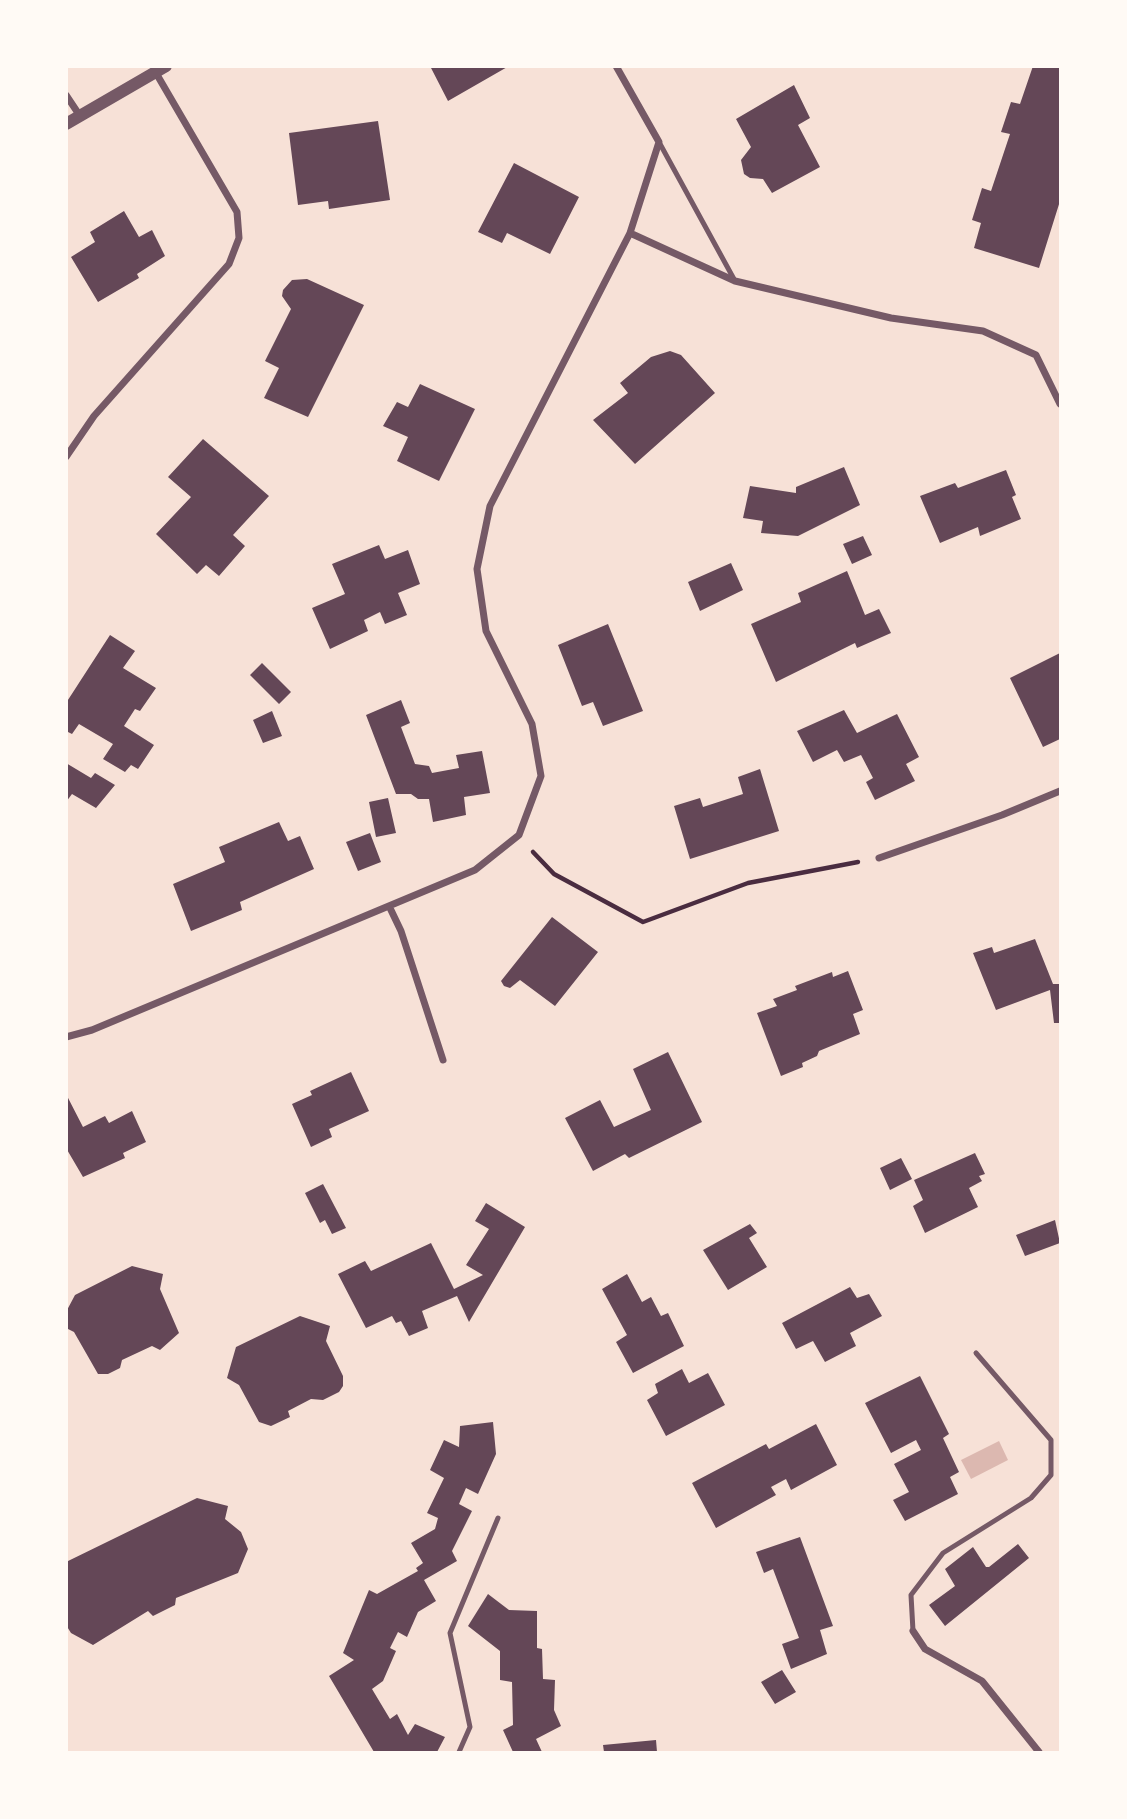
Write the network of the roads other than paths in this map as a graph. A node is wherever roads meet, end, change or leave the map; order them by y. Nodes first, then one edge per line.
1 (616, 66) edge
2 (161, 70) edge
3 (66, 95) edge
4 (80, 116) junction
5 (66, 124) edge
6 (659, 142) junction
7 (630, 233) junction
8 (736, 281) junction
9 (1060, 404) edge
10 (66, 457) edge
11 (1060, 791) edge
12 (879, 858) road end
13 (390, 908) junction
14 (66, 1037) edge
15 (443, 1060) dead end
16 (976, 1353) dead end
17 (498, 1518) dead end
18 (913, 1631) joint
19 (459, 1752) edge
20 (1039, 1752) edge

1 - 6 street
2 - 4 street
2 - 10 street
3 - 4 street
4 - 5 street
6 - 7 street
6 - 8 lane
7 - 8 street
7 - 13 street
8 - 9 street
11 - 12 street
13 - 14 street
13 - 15 street
16 - 18 lane
17 - 19 lane
18 - 20 street

